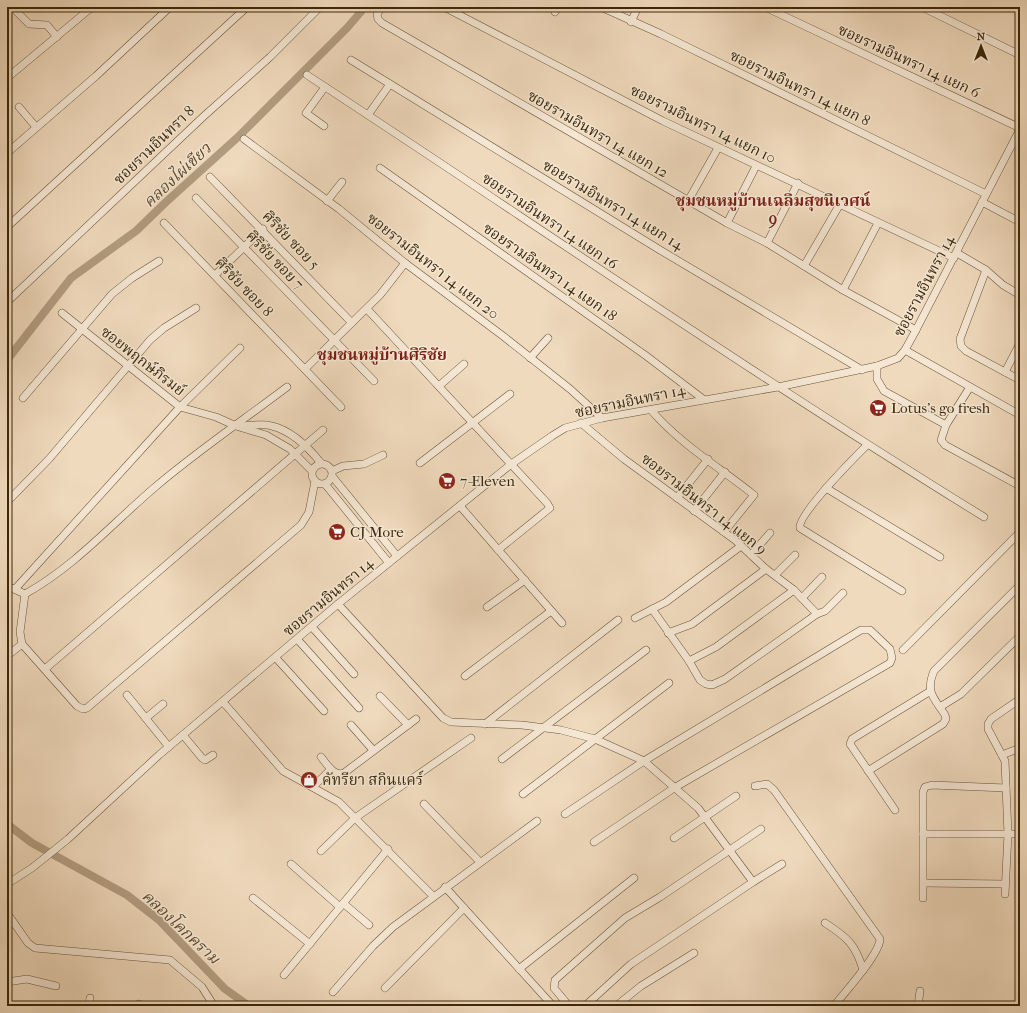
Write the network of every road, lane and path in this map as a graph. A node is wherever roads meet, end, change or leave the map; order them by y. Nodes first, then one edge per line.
1 (12, 7) edge
2 (92, 7) edge
3 (170, 7) edge
4 (247, 7) edge
5 (320, 7) edge
6 (382, 7) edge
7 (444, 7) edge
8 (601, 7) edge
9 (638, 7) edge
10 (765, 7) edge
11 (922, 7) edge
12 (631, 22) junction
13 (57, 37) junction
14 (1020, 55) edge
15 (351, 60) dead end
16 (308, 75) dead end
17 (7, 78) edge
18 (390, 84) junction
19 (325, 87) junction
20 (19, 107) dead end
21 (368, 115) junction
22 (324, 126) dead end
23 (36, 127) junction
24 (1020, 129) edge
25 (244, 139) dead end
26 (718, 148) junction
27 (7, 153) edge
28 (756, 166) junction
29 (380, 168) dead end
30 (210, 177) dead end
31 (342, 182) dead end
32 (798, 183) junction
33 (986, 194) junction
34 (196, 198) dead end
35 (327, 201) junction
36 (688, 201) junction
37 (982, 202) junction
38 (840, 204) junction
39 (1020, 222) edge
40 (164, 223) dead end
41 (727, 223) junction
42 (878, 223) junction
43 (7, 227) edge
44 (263, 229) junction
45 (768, 243) junction
46 (244, 247) junction
47 (955, 255) junction
48 (159, 262) dead end
49 (405, 263) junction
50 (804, 266) junction
51 (986, 270) junction
52 (215, 275) junction
53 (843, 290) junction
54 (1020, 295) edge
55 (7, 302) edge
56 (196, 308) dead end
57 (367, 309) junction
58 (62, 313) dead end
59 (352, 323) junction
60 (82, 329) junction
61 (916, 330) junction
62 (548, 338) dead end
63 (334, 340) junction
64 (1020, 343) edge
65 (240, 348) dead end
66 (905, 350) junction
67 (530, 358) junction
68 (464, 364) dead end
69 (877, 366) junction
70 (128, 367) junction
71 (305, 369) junction
72 (862, 370) junction
73 (1005, 372) junction
74 (1020, 380) edge
75 (374, 381) dead end
76 (439, 386) junction
77 (286, 387) dead end
78 (778, 387) junction
79 (970, 387) junction
80 (510, 394) dead end
81 (23, 398) dead end
82 (703, 399) junction
83 (180, 407) junction
84 (341, 407) dead end
85 (651, 410) junction
86 (1020, 415) edge
87 (602, 418) junction
88 (472, 423) junction
89 (581, 424) junction
90 (946, 425) junction
91 (236, 426) junction
92 (323, 430) dead end
93 (304, 445) junction
94 (866, 445) junction
95 (295, 453) junction
96 (383, 455) dead end
97 (708, 460) junction
98 (321, 463) junction
99 (420, 463) dead end
100 (510, 465) junction
101 (312, 471) junction
102 (724, 472) junction
103 (332, 474) junction
104 (314, 481) junction
105 (325, 484) junction
106 (1020, 486) edge
107 (826, 488) junction
108 (677, 498) junction
109 (7, 502) edge
110 (460, 506) junction
111 (694, 511) junction
112 (984, 517) dead end
113 (724, 532) junction
114 (1020, 532) edge
115 (770, 533) dead end
116 (741, 546) junction
117 (498, 550) junction
118 (751, 555) junction
119 (795, 555) dead end
120 (397, 556) junction
121 (940, 557) dead end
122 (389, 563) junction
123 (766, 569) junction
124 (774, 575) junction
125 (822, 577) dead end
126 (525, 580) junction
127 (1020, 585) edge
128 (7, 586) edge
129 (15, 589) junction
130 (794, 590) junction
131 (902, 591) dead end
132 (843, 593) dead end
133 (25, 594) junction
134 (802, 598) junction
135 (338, 604) junction
136 (487, 607) dead end
137 (652, 609) junction
138 (551, 611) junction
139 (817, 614) junction
140 (635, 618) dead end
141 (618, 620) dead end
142 (562, 623) dead end
143 (312, 627) junction
144 (668, 633) junction
145 (1020, 636) edge
146 (298, 640) junction
147 (22, 644) junction
148 (646, 650) dead end
149 (903, 650) dead end
150 (7, 656) edge
151 (276, 658) junction
152 (689, 661) junction
153 (45, 668) junction
154 (354, 674) dead end
155 (465, 676) dead end
156 (669, 683) dead end
157 (930, 692) junction
158 (127, 695) dead end
159 (380, 696) dead end
160 (1020, 699) edge
161 (223, 702) junction
162 (163, 704) dead end
163 (940, 707) junction
164 (359, 708) dead end
165 (324, 711) dead end
166 (146, 718) junction
167 (416, 719) dead end
168 (485, 724) junction
169 (351, 725) dead end
170 (408, 725) junction
171 (544, 727) junction
172 (183, 736) junction
173 (471, 738) dead end
174 (595, 739) junction
175 (169, 747) junction
176 (1020, 748) edge
177 (373, 750) junction
178 (213, 755) dead end
179 (1002, 755) junction
180 (320, 757) dead end
181 (639, 759) junction
182 (502, 760) dead end
183 (331, 769) junction
184 (868, 772) junction
185 (755, 786) dead end
186 (313, 787) junction
187 (674, 788) junction
188 (1006, 788) junction
189 (524, 794) dead end
190 (736, 796) dead end
191 (424, 804) dead end
192 (895, 810) dead end
193 (565, 814) dead end
194 (705, 816) junction
195 (355, 818) junction
196 (536, 821) dead end
197 (761, 829) dead end
198 (923, 834) junction
199 (1008, 834) junction
200 (1020, 834) edge
201 (674, 838) dead end
202 (594, 842) dead end
203 (388, 849) junction
204 (730, 850) junction
205 (321, 851) dead end
206 (479, 861) junction
207 (291, 864) dead end
208 (782, 864) dead end
209 (634, 878) dead end
210 (753, 882) junction
211 (924, 883) junction
212 (7, 884) edge
213 (1005, 884) junction
214 (445, 887) junction
215 (1005, 894) dead end
216 (433, 896) junction
217 (252, 898) dead end
218 (923, 898) dead end
219 (341, 905) junction
220 (464, 908) junction
221 (7, 913) edge
222 (825, 923) dead end
223 (368, 925) dead end
224 (310, 944) junction
225 (694, 953) dead end
226 (519, 969) junction
227 (863, 970) junction
228 (284, 975) dead end
229 (7, 982) edge
230 (56, 986) dead end
231 (385, 988) dead end
232 (920, 991) dead end
233 (333, 992) dead end
234 (90, 998) dead end
235 (88, 1006) edge
236 (214, 1006) edge
237 (553, 1006) edge
238 (569, 1006) edge
239 (584, 1006) edge
240 (616, 1006) edge
241 (834, 1006) edge
242 (918, 1006) edge

1 - 13 street
2 - 13 street
3 - 23 street
4 - 43 street
5 - 55 street, ซอยรามอินทรา 8
6 - 36 street, ซอยรามอินทรา 14 แยก 12
7 - 26 street, ซอยรามอินทรา 14 แยก 10
8 - 12 street, ซอยรามอินทรา 14 แยก 8
9 - 12 street
10 - 24 street, ซอยรามอินทรา 14 แยก 6
11 - 14 street
12 - 33 street, ซอยรามอินทรา 14 แยก 8
13 - 17 street
15 - 18 street, ซอยรามอินทรา 14 แยก 14
16 - 19 street, ซอยรามอินทรา 14 แยก 16
18 - 21 street
18 - 72 street, ซอยรามอินทรา 14 แยก 14
19 - 21 street, ซอยรามอินทรา 14 แยก 16
19 - 22 street
20 - 23 street
21 - 78 street, ซอยรามอินทรา 14 แยก 16
23 - 27 street
24 - 33 street, ซอยรามอินทรา 14
25 - 35 street, ซอยรามอินทรา 14 แยก 20
26 - 28 street, ซอยรามอินทรา 14 แยก 10
26 - 36 street
28 - 32 street, ซอยรามอินทรา 14 แยก 10
28 - 41 street
29 - 82 street, ซอยรามอินทรา 14 แยก 18
30 - 44 street, ศิริชัย ซอย 5
31 - 35 street
32 - 38 street, ซอยรามอินทรา 14 แยก 10
32 - 45 street
33 - 37 street, ซอยรามอินทรา 14
34 - 46 street, ศิริชัย ซอย 7
35 - 49 street, ซอยรามอินทรา 14 แยก 20
36 - 41 street, ซอยรามอินทรา 14 แยก 12
37 - 39 street
37 - 47 street, ซอยรามอินทรา 14
38 - 42 street, ซอยรามอินทรา 14 แยก 10
38 - 50 street
40 - 52 street, ศิริชัย ซอย 8
41 - 45 street, ซอยรามอินทรา 14 แยก 12
42 - 47 street, ซอยรามอินทรา 14 แยก 10
42 - 53 street
44 - 46 street
44 - 59 street, ศิริชัย ซอย 5
45 - 50 street, ซอยรามอินทรา 14 แยก 12
46 - 52 street
46 - 63 street, ศิริชัย ซอย 7
47 - 51 street, ซอยรามอินทรา 14 แยก 10
47 - 61 street, ซอยรามอินทรา 14
48 - 60 street
49 - 57 street
49 - 67 street, ซอยรามอินทรา 14 แยก 20
50 - 53 street, ซอยรามอินทรา 14 แยก 12
51 - 54 street, ซอยรามอินทรา 14 แยก 10
51 - 73 street
52 - 71 street, ศิริชัย ซอย 8
53 - 61 street, ซอยรามอินทรา 14 แยก 12
56 - 70 street
57 - 59 street
57 - 76 street
58 - 60 street, ซอยพฤกษ์ภิรมย์
59 - 63 street
60 - 70 street, ซอยพฤกษ์ภิรมย์
60 - 81 street
61 - 66 street, ซอยรามอินทรา 14
62 - 67 street
63 - 71 street
63 - 75 street, ศิริชัย ซอย 7
64 - 73 street
65 - 83 street
66 - 69 street, ซอยรามอินทรา 14
66 - 79 street
67 - 87 street, ซอยรามอินทรา 14 แยก 20
68 - 76 street
69 - 72 street, ซอยรามอินทรา 14
69 - 90 street
70 - 83 street, ซอยพฤกษ์ภิรมย์
70 - 109 street
71 - 84 street, ศิริชัย ซอย 8
72 - 78 street, ซอยรามอินทรา 14
73 - 74 street
76 - 88 street
77 - 91 street
78 - 82 street, ซอยรามอินทรา 14
78 - 94 street, ซอยรามอินทรา 14 แยก 16
79 - 86 street
79 - 90 street
80 - 88 street
82 - 85 street, ซอยรามอินทรา 14
83 - 91 street, ซอยพฤกษ์ภิรมย์
83 - 129 street
85 - 87 street, ซอยรามอินทรา 14
85 - 97 street
87 - 89 street, ซอยรามอินทรา 14
88 - 99 street
88 - 100 street
89 - 100 street, ซอยรามอินทรา 14
89 - 108 street, ซอยรามอินทรา 14 แยก 9
90 - 106 street
91 - 93 street, ซอยพฤกษ์ภิรมย์
91 - 95 street, ซอยพฤกษ์ภิรมย์
91 - 133 street
92 - 93 street
93 - 95 street
93 - 98 street, ซอยพฤกษ์ภิรมย์
94 - 107 street
94 - 112 street, ซอยรามอินทรา 14 แยก 16
95 - 101 street, ซอยพฤกษ์ภิรมย์
95 - 153 street
96 - 103 street
97 - 102 street
97 - 108 street
98 - 101 street
98 - 103 street, ซอยพฤกษ์ภิรมย์
100 - 110 street, ซอยรามอินทรา 14
100 - 117 street
101 - 104 street
102 - 111 street
102 - 113 street
103 - 105 street
103 - 120 street, ซอยพฤกษ์ภิรมย์
104 - 105 street
104 - 153 street
105 - 122 street
107 - 121 street
107 - 131 street
108 - 111 street, ซอยรามอินทรา 14 แยก 9
110 - 117 street
110 - 120 street, ซอยรามอินทรา 14
111 - 113 street, ซอยรามอินทรา 14 แยก 9
113 - 116 street, ซอยรามอินทรา 14 แยก 9
114 - 149 street
115 - 118 street
116 - 118 street, ซอยรามอินทรา 14 แยก 9
116 - 137 street
117 - 126 street
118 - 123 street, ซอยรามอินทรา 14 แยก 9
119 - 124 street
120 - 122 street, ซอยรามอินทรา 14
122 - 135 street, ซอยรามอินทรา 14
123 - 124 street, ซอยรามอินทรา 14 แยก 9
123 - 144 street
124 - 130 street, ซอยรามอินทรา 14 แยก 9
125 - 134 street
126 - 136 street
126 - 138 street
127 - 157 street
128 - 129 street
129 - 133 street
130 - 134 street, ซอยรามอินทรา 14 แยก 9
130 - 152 street
132 - 139 street
133 - 147 street
134 - 139 street, ซอยรามอินทรา 14 แยก 9
135 - 143 street, ซอยรามอินทรา 14
135 - 168 street
137 - 140 street
137 - 144 street
138 - 142 street
138 - 155 street
139 - 152 street
141 - 168 street
143 - 146 street, ซอยรามอินทรา 14
143 - 154 street
144 - 152 street
145 - 163 street
146 - 151 street, ซอยรามอินทรา 14
146 - 164 street
147 - 150 street
147 - 153 street
148 - 171 street
151 - 161 street, ซอยรามอินทรา 14
151 - 165 street
156 - 174 street
157 - 163 street
157 - 184 street
158 - 166 street
159 - 170 street
160 - 179 street
161 - 172 street, ซอยรามอินทรา 14
161 - 186 street
162 - 166 street
163 - 184 street
166 - 175 street
167 - 170 street
168 - 171 street
169 - 177 street
170 - 177 street
171 - 174 street
171 - 182 street
172 - 175 street, ซอยรามอินทรา 14
172 - 178 street
173 - 195 street
174 - 181 street
174 - 189 street
175 - 212 street, ซอยรามอินทรา 14
176 - 179 street
177 - 183 street
179 - 188 street
180 - 183 street
181 - 187 street
181 - 187 street
181 - 193 street
183 - 186 street
184 - 192 street
185 - 227 street
186 - 195 street
187 - 194 street
187 - 202 street
188 - 198 street
188 - 199 street
190 - 194 street
191 - 206 street
194 - 201 street
194 - 204 street
195 - 203 street
195 - 205 street
196 - 206 street
197 - 204 street
198 - 199 street
198 - 211 street
199 - 200 street
199 - 213 street
203 - 216 street
203 - 219 street
204 - 210 street
204 - 238 street
206 - 214 street
207 - 219 street
208 - 210 street
209 - 226 street
210 - 239 street
211 - 213 street
211 - 218 street
213 - 215 street
214 - 216 street
214 - 220 street
216 - 233 street
217 - 224 street
219 - 223 street
219 - 224 street
220 - 226 street
220 - 231 street
221 - 236 street
222 - 227 street
224 - 228 street
225 - 240 street
226 - 237 street
227 - 241 street
229 - 230 street
232 - 242 street
234 - 235 street

